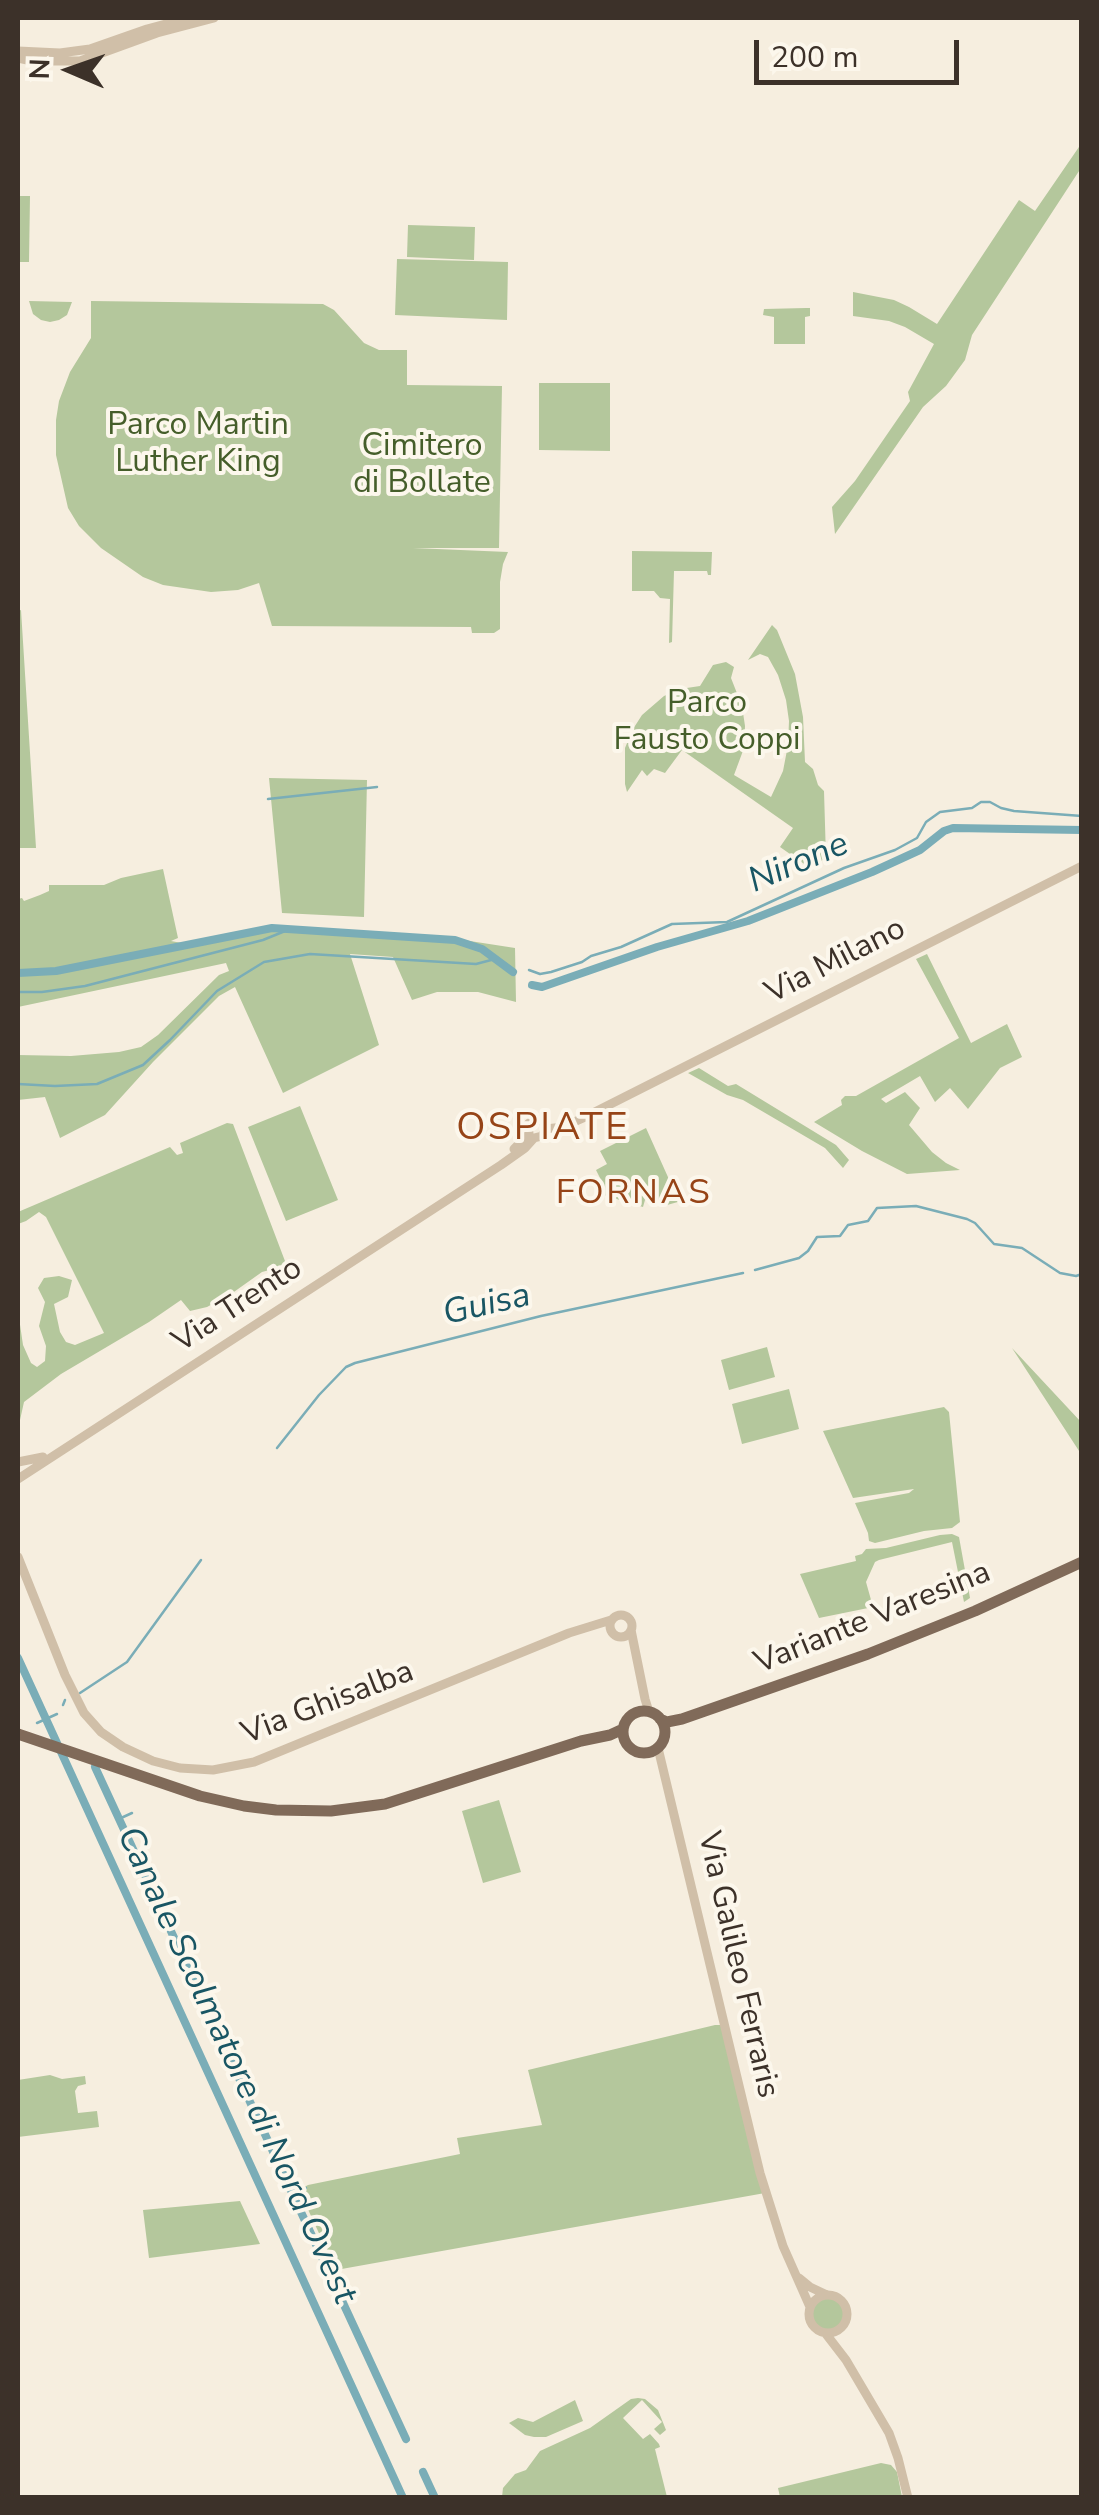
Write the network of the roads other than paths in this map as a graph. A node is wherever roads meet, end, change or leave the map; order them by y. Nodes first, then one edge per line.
1 (188, 18) edge
2 (214, 18) edge
3 (18, 50) edge
4 (18, 58) edge
5 (1082, 866) edge
6 (546, 1127) junction
7 (532, 1136) junction
8 (56, 1454) junction
9 (18, 1462) edge
10 (20, 1480) edge
11 (18, 1557) edge
12 (1082, 1562) edge
13 (612, 1620) junction
14 (586, 1628) junction
15 (631, 1630) junction
16 (616, 1634) junction
17 (638, 1665) junction
18 (649, 1714) junction
19 (682, 1719) junction
20 (18, 1734) edge
21 (664, 1735) junction
22 (624, 1736) junction
23 (658, 1748) junction
24 (644, 1753) junction
25 (662, 1769) junction
26 (795, 2273) junction
27 (826, 2295) junction
28 (810, 2307) junction
29 (841, 2328) junction
30 (826, 2334) junction
31 (846, 2360) junction
32 (908, 2498) edge

1 - 3 street
2 - 4 street
5 - 6 street, Via Milano
6 - 7 street
6 - 7 street
7 - 8 street, Via Trento
8 - 9 street
8 - 10 street, Via Trento
11 - 14 street, Via Ghisalba
12 - 19 main road, Variante Varesina
13 - 14 street, Via Ghisalba
13 - 15 street
13 - 16 street
14 - 16 street
15 - 16 street
15 - 17 street
16 - 17 street
17 - 18 street
18 - 19 main road, Variante Varesina
18 - 21 main road
18 - 22 main road
19 - 21 main road, Variante Varesina
20 - 22 main road
21 - 23 main road, Variante Varesina
22 - 24 main road
23 - 24 main road
23 - 25 street, Via Galileo Ferraris
24 - 25 street
25 - 26 street, Via Galileo Ferraris
26 - 27 street
26 - 28 street, Via Galileo Ferraris
27 - 28 street
27 - 29 street
28 - 30 street
29 - 30 street
29 - 31 street
30 - 31 street
31 - 32 street

